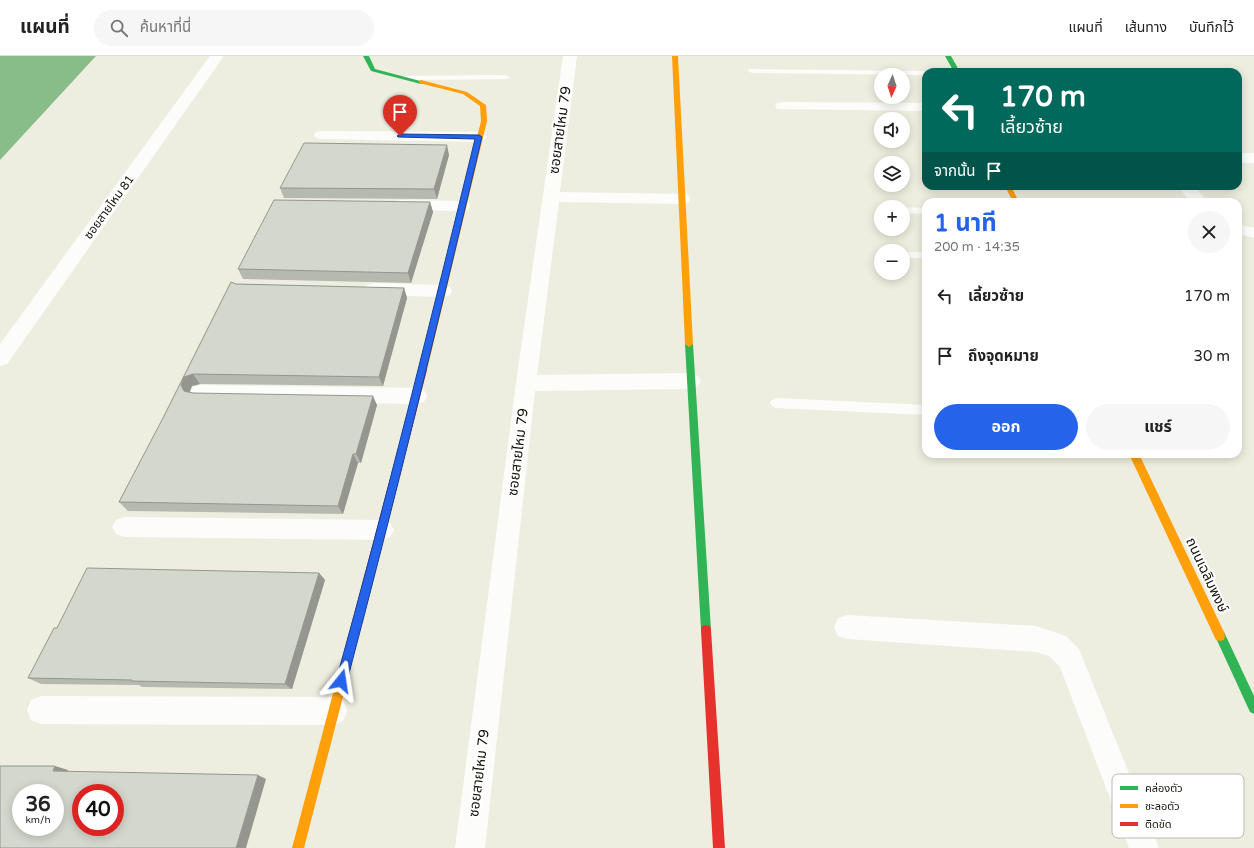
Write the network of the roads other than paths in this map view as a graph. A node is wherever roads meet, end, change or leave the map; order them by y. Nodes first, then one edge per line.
1 (217, 56) edge
2 (366, 56) edge
3 (570, 56) edge
4 (675, 56) edge
5 (948, 56) edge
6 (955, 68) edge
7 (752, 71) dead end
8 (922, 72) edge
9 (406, 78) junction
10 (505, 78) dead end
11 (782, 106) dead end
12 (922, 107) edge
13 (321, 135) dead end
14 (479, 137) junction
15 (1242, 158) edge
16 (1254, 158) edge
17 (1189, 190) edge
18 (550, 197) junction
19 (1196, 198) edge
20 (682, 199) junction
21 (385, 205) edge
22 (462, 206) junction
23 (910, 210) edge
24 (922, 211) edge
25 (1242, 230) edge
26 (1254, 233) edge
27 (910, 255) edge
28 (922, 255) edge
29 (358, 289) edge
30 (443, 291) junction
31 (0, 359) edge
32 (691, 382) junction
33 (526, 383) junction
34 (200, 393) edge
35 (417, 396) junction
36 (776, 403) dead end
37 (922, 410) edge
38 (1136, 458) edge
39 (124, 527) dead end
40 (382, 530) junction
41 (847, 627) dead end
42 (1254, 708) edge
43 (41, 710) dead end
44 (333, 711) junction
45 (1115, 774) edge
46 (1140, 838) edge
47 (298, 848) edge
48 (470, 848) edge
49 (719, 848) edge
50 (1144, 848) edge

1 - 31 street, ซอยสายไหม 81
2 - 9 street
3 - 18 street, ซอยสายไหม 79
4 - 20 street
5 - 6 street
7 - 8 lane
9 - 10 lane
9 - 14 street
11 - 12 street
13 - 14 street
14 - 22 street
15 - 16 street
17 - 19 street
18 - 20 street
18 - 33 street, ซอยสายไหม 79
20 - 32 street
21 - 22 street
22 - 30 street
23 - 24 lane
25 - 26 street
27 - 28 lane
29 - 30 street
30 - 35 street
32 - 33 street
32 - 49 street
33 - 48 street, ซอยสายไหม 79
34 - 35 street
35 - 40 street
36 - 37 lane
38 - 42 street, ถนนเฉลิมพงษ์
39 - 40 street
40 - 44 street
41 - 45 street
43 - 44 street
44 - 47 street
46 - 50 street

